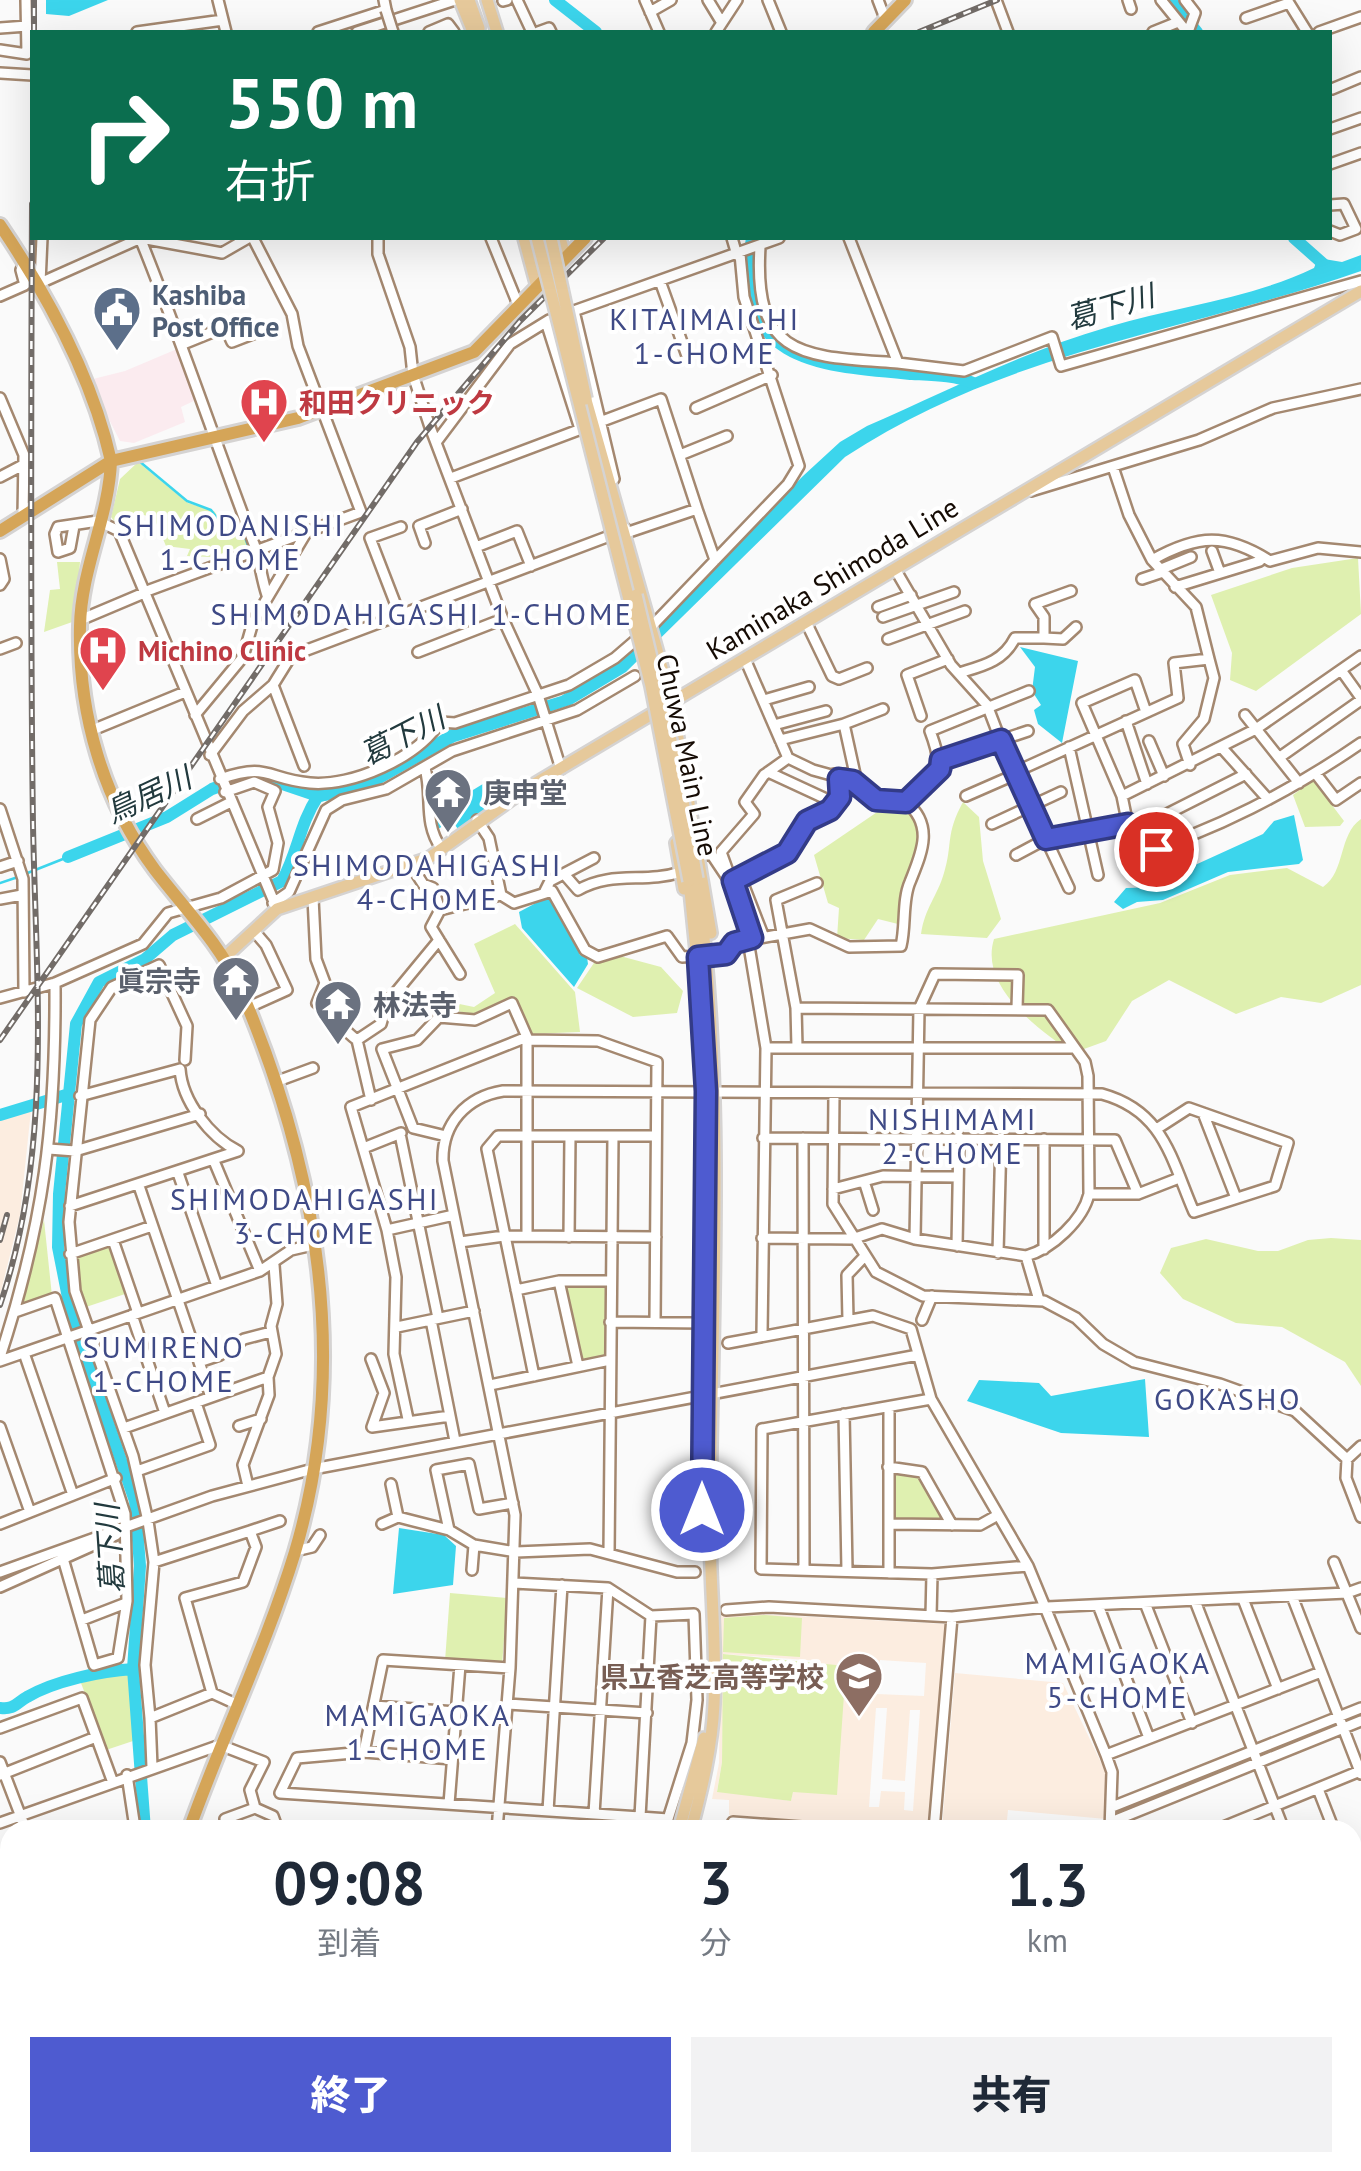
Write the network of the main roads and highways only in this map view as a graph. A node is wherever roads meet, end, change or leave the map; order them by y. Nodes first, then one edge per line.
1 (458, 0) edge
2 (469, 0) edge
3 (478, 0) edge
4 (486, 0) edge
5 (905, 0) edge
6 (473, 30) edge
7 (474, 30) edge
8 (487, 30) edge
9 (498, 30) edge
10 (876, 30) edge
11 (0, 225) edge
12 (537, 240) edge
13 (538, 240) edge
14 (561, 240) edge
15 (583, 240) edge
16 (565, 256) junction
17 (536, 283) junction
18 (1361, 291) edge
19 (566, 340) dead end
20 (580, 377) dead end
21 (590, 425) junction
22 (111, 462) junction
23 (77, 483) junction
24 (104, 502) junction
25 (0, 531) edge
26 (672, 703) junction
27 (653, 714) junction
28 (689, 877) junction
29 (703, 957) junction
30 (225, 958) junction
31 (706, 1012) junction
32 (709, 1091) junction
33 (708, 1393) junction
34 (193, 1820) edge
35 (682, 1820) edge
36 (694, 1820) edge

1 - 6 main road
2 - 7 main road
3 - 8 main road
4 - 9 main road
5 - 10 highway
11 - 22 highway
12 - 17 main road
13 - 28 main road, Chuwa Main Line, bridge
14 - 16 main road
15 - 16 highway
16 - 17 highway
17 - 22 highway
18 - 26 main road, Kaminaka Shimoda Line
19 - 21 main road
20 - 21 main road
21 - 26 main road
21 - 27 main road, bridge
22 - 23 highway
22 - 24 highway
23 - 24 highway
23 - 25 highway
24 - 30 highway
26 - 27 main road, Kaminaka Shimoda Line
26 - 29 main road
27 - 28 main road
27 - 30 main road, Kaminaka Shimoda Line
28 - 29 main road, Chuwa Main Line
29 - 31 main road
29 - 31 main road
30 - 34 highway
31 - 32 main road
32 - 33 main road
32 - 33 main road
33 - 35 main road
33 - 36 main road

